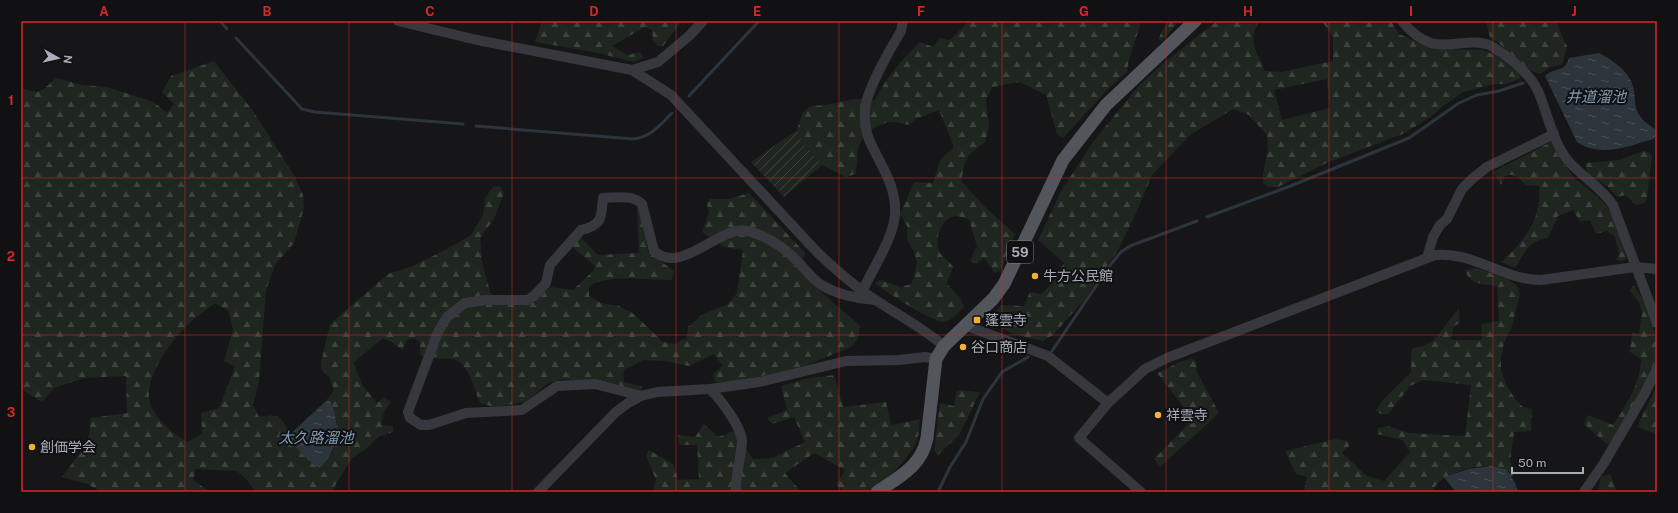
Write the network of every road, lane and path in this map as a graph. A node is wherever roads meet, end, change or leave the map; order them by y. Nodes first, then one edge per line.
1 (398, 21) edge
2 (703, 21) edge
3 (903, 21) edge
4 (1195, 21) edge
5 (1402, 21) edge
6 (632, 70) junction
7 (1554, 134) junction
8 (1427, 258) junction
9 (1635, 267) junction
10 (1657, 268) edge
11 (863, 290) junction
12 (875, 300) junction
13 (1657, 323) edge
14 (964, 325) junction
15 (944, 346) junction
16 (936, 359) junction
17 (1657, 369) edge
18 (710, 389) junction
19 (641, 396) junction
20 (1108, 403) junction
21 (1135, 490) edge
22 (538, 492) edge
23 (736, 492) edge
24 (878, 492) edge
25 (1584, 492) edge

1 - 6 street
2 - 6 street
3 - 11 street
4 - 14 main road, 59
5 - 7 street
6 - 11 street
7 - 8 street
7 - 9 street
8 - 9 street
8 - 20 street
9 - 10 street
9 - 13 street
11 - 12 street
12 - 15 street
12 - 19 street
14 - 15 main road, 59
14 - 20 street
15 - 16 main road, 59
16 - 18 street
16 - 24 main road, 59
17 - 25 street
18 - 19 street
18 - 23 street
19 - 22 street
20 - 21 street

